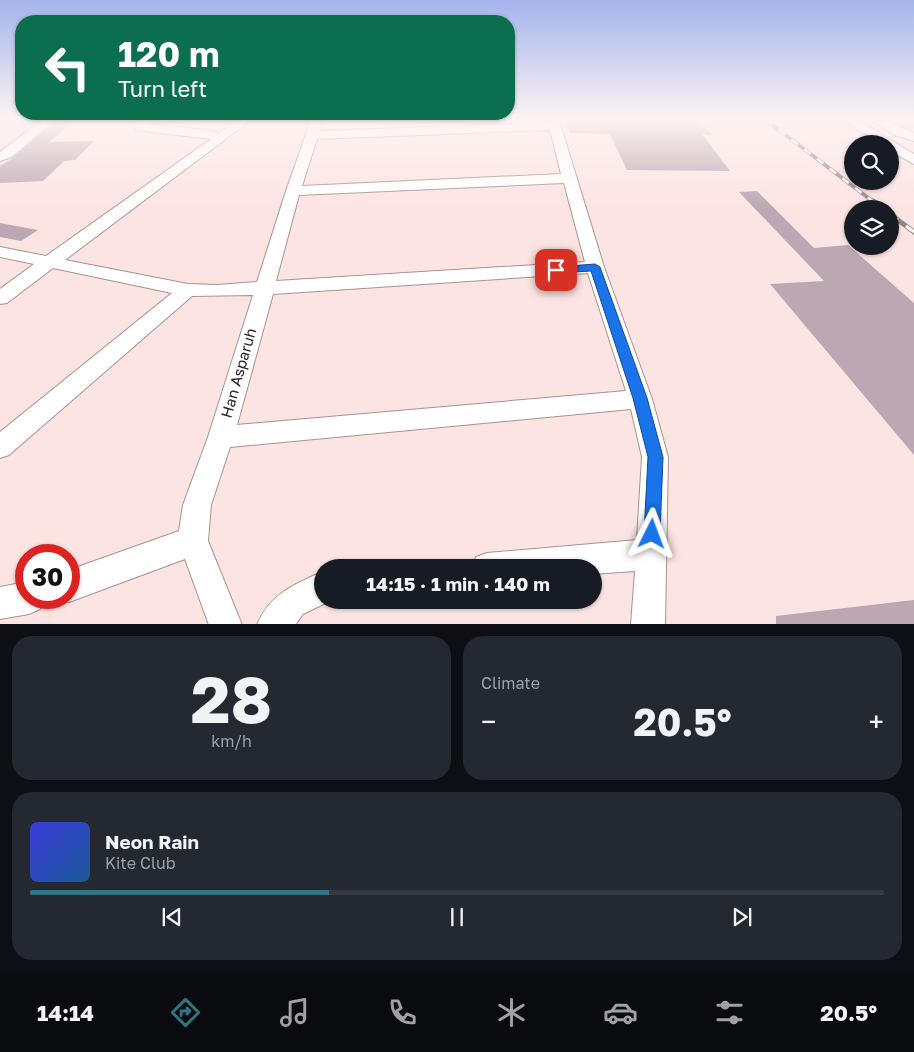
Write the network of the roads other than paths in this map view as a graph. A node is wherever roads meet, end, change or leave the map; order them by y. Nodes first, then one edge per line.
1 (13, 149) edge
2 (205, 149) edge
3 (307, 149) edge
4 (561, 149) edge
5 (908, 154) edge
6 (0, 157) edge
7 (914, 160) edge
8 (569, 178) junction
9 (293, 191) junction
10 (0, 252) edge
11 (50, 263) junction
12 (595, 267) junction
13 (264, 289) junction
14 (188, 290) junction
15 (0, 298) edge
16 (640, 398) junction
17 (221, 437) junction
18 (0, 447) edge
19 (193, 541) junction
20 (651, 554) junction
21 (592, 559) edge
22 (80, 582) edge
23 (314, 592) edge
24 (15, 600) edge
25 (0, 603) edge
26 (226, 624) edge
27 (273, 624) edge
28 (648, 624) edge

1 - 6 street
2 - 11 street
3 - 9 street, Han Asparuh
4 - 8 street
5 - 7 street
8 - 9 street
8 - 12 street
9 - 13 street, Han Asparuh
10 - 11 street
11 - 14 street
11 - 15 street
12 - 13 street
12 - 16 street
13 - 14 street
13 - 17 street, Han Asparuh
14 - 18 street
16 - 17 street
16 - 20 street
17 - 19 street, Han Asparuh
19 - 22 street
19 - 26 street, Han Asparuh
20 - 21 street
20 - 28 street
23 - 27 street
24 - 25 street

